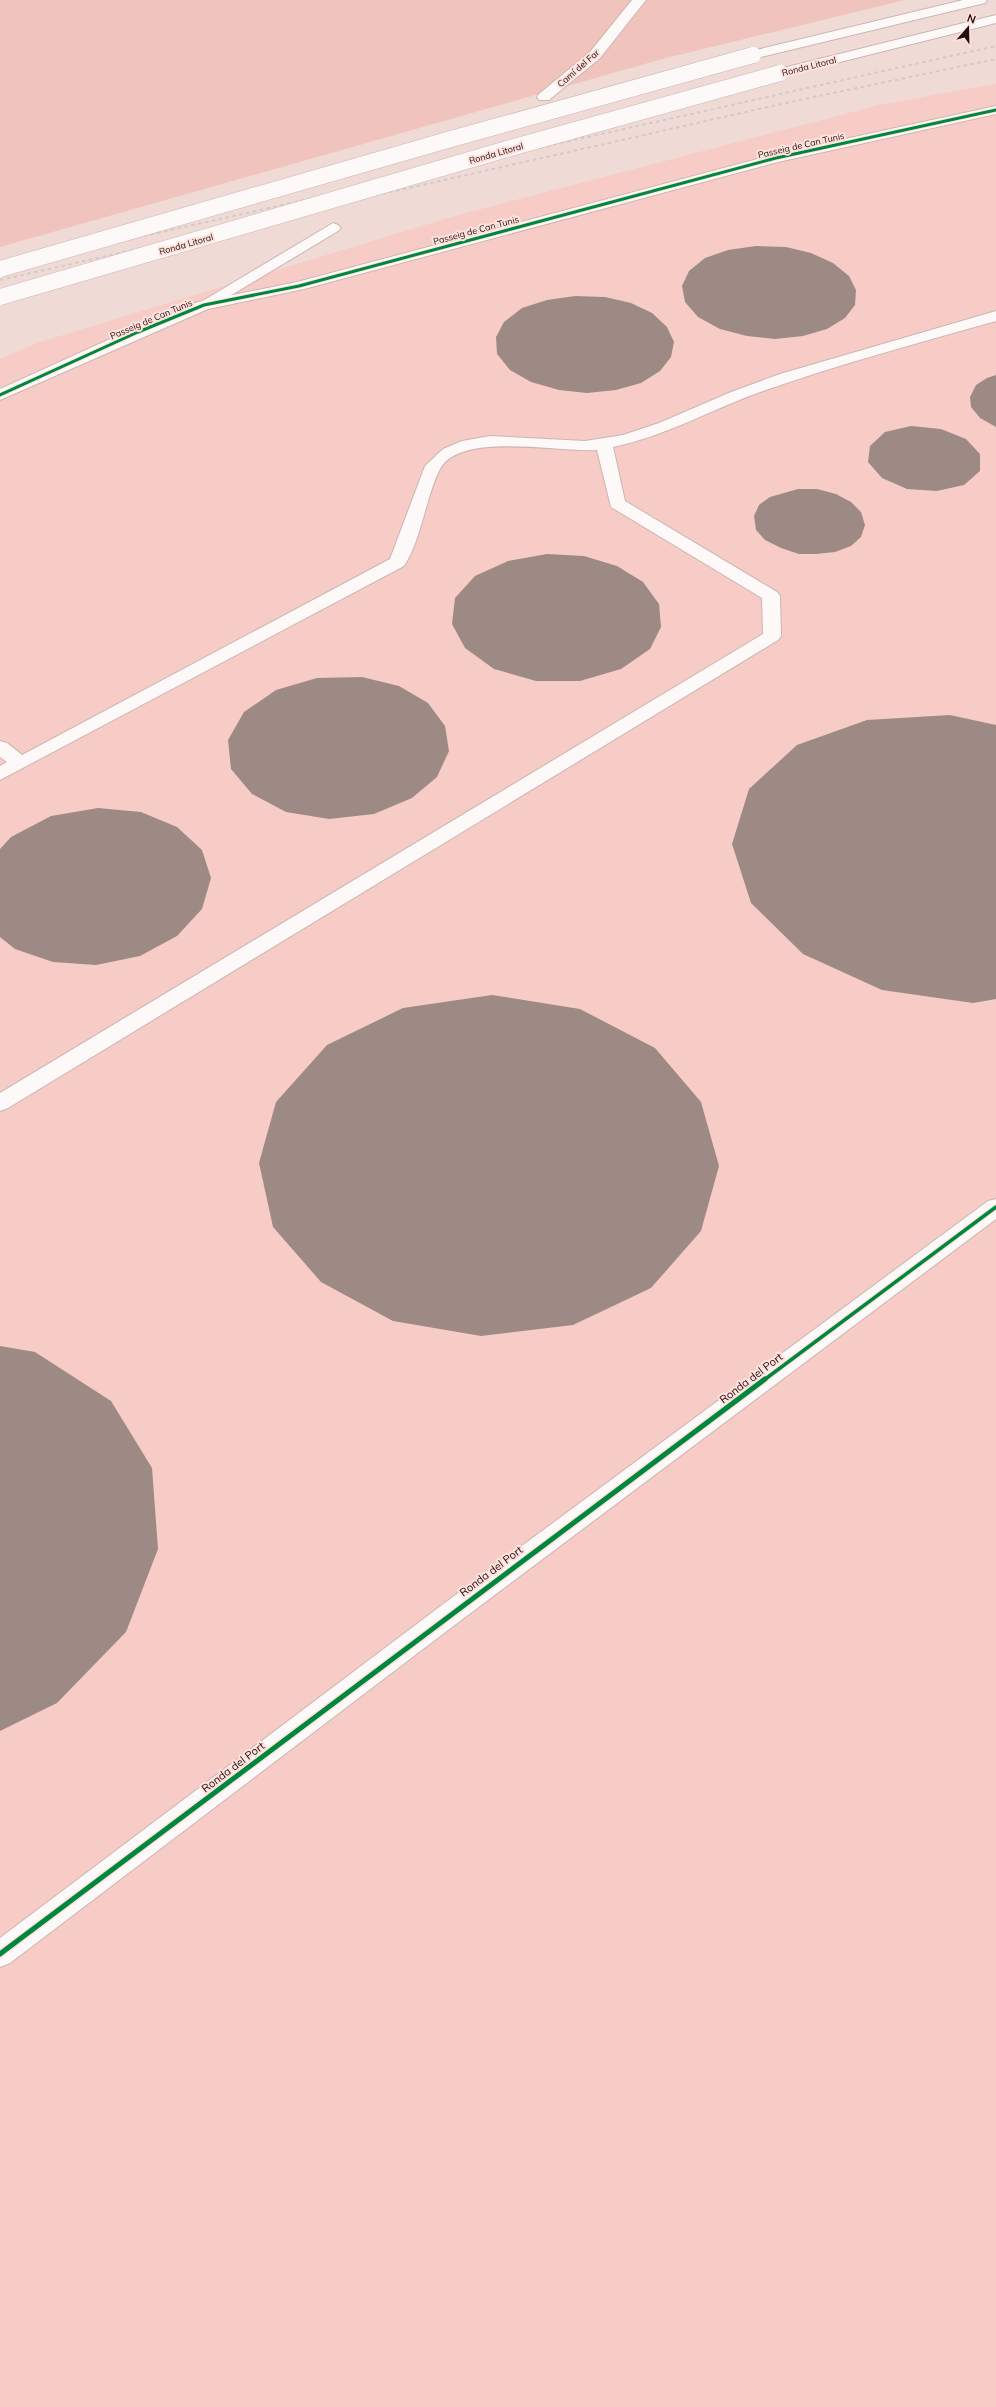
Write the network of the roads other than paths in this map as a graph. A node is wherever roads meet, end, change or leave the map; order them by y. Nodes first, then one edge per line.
1 (639, 0) edge
2 (980, 0) edge
3 (996, 19) edge
4 (544, 97) dead end
5 (996, 110) edge
6 (996, 115) edge
7 (968, 117) junction
8 (333, 228) dead end
9 (0, 269) edge
10 (0, 297) edge
11 (204, 305) junction
12 (996, 316) edge
13 (0, 395) edge
14 (604, 444) junction
15 (0, 747) edge
16 (20, 763) junction
17 (0, 774) edge
18 (0, 1103) edge
19 (996, 1207) edge
20 (0, 1954) edge

1 - 4 main road, Camí del Far
2 - 9 main road, bridge
3 - 10 main road, Ronda Litoral, bridge
5 - 7 main road, Passeig de Can Tunis
6 - 7 main road, Passeig de Can Tunis
7 - 11 main road, Passeig de Can Tunis
8 - 11 main road
11 - 13 main road, Passeig de Can Tunis
12 - 14 main road
14 - 16 main road
14 - 18 main road
15 - 16 main road
16 - 17 main road
19 - 20 main road, Ronda del Port

